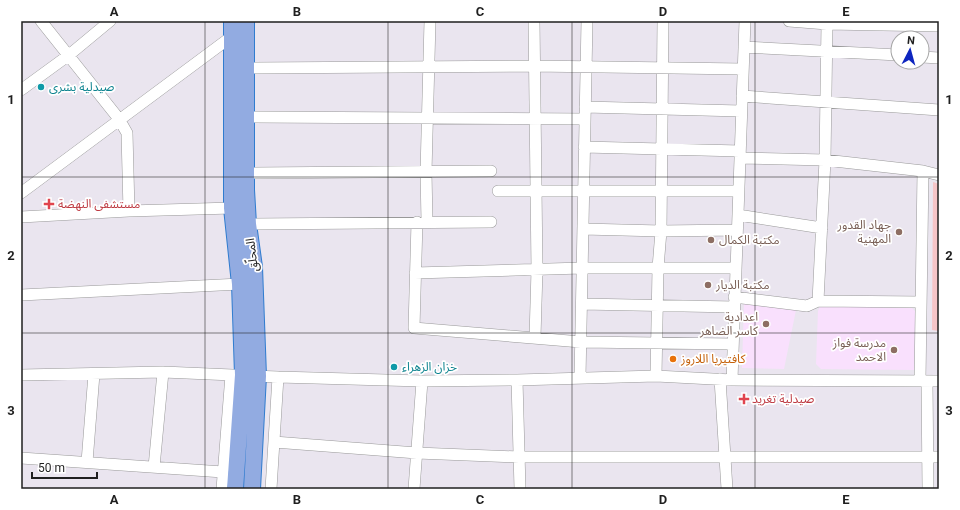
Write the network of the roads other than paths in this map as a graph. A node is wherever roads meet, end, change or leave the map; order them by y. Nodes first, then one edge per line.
1 (41, 21) edge
2 (110, 21) edge
3 (246, 21) edge
4 (430, 21) edge
5 (534, 21) edge
6 (587, 21) edge
7 (663, 21) edge
8 (745, 21) edge
9 (789, 21) edge
10 (814, 22) edge
11 (855, 23) edge
12 (892, 23) edge
13 (827, 24) junction
14 (934, 24) edge
15 (231, 29) edge
16 (744, 47) junction
17 (826, 51) junction
18 (69, 55) junction
19 (890, 55) edge
20 (533, 66) junction
21 (587, 66) junction
22 (428, 67) junction
23 (246, 68) junction
24 (663, 68) junction
25 (743, 70) junction
26 (21, 90) edge
27 (742, 96) junction
28 (826, 102) junction
29 (586, 107) junction
30 (662, 110) junction
31 (939, 110) edge
32 (741, 111) junction
33 (246, 117) junction
34 (428, 118) junction
35 (534, 118) junction
36 (119, 119) junction
37 (585, 119) junction
38 (584, 147) junction
39 (662, 149) junction
40 (740, 155) junction
41 (825, 160) junction
42 (490, 171) dead end
43 (923, 171) junction
44 (246, 172) junction
45 (426, 172) junction
46 (939, 175) edge
47 (536, 189) junction
48 (498, 190) dead end
49 (584, 190) junction
50 (738, 191) junction
51 (660, 192) junction
52 (21, 193) edge
53 (232, 208) junction
54 (129, 211) junction
55 (738, 215) junction
56 (21, 217) edge
57 (422, 222) junction
58 (491, 222) dead end
59 (248, 224) junction
60 (822, 228) junction
61 (583, 230) junction
62 (737, 230) junction
63 (661, 231) junction
64 (582, 268) junction
65 (658, 268) junction
66 (736, 268) junction
67 (537, 270) junction
68 (415, 273) junction
69 (240, 284) junction
70 (21, 295) edge
71 (818, 301) junction
72 (734, 302) junction
73 (921, 302) junction
74 (582, 304) junction
75 (658, 306) junction
76 (535, 337) junction
77 (581, 342) junction
78 (656, 343) junction
79 (733, 344) junction
80 (163, 372) junction
81 (94, 374) junction
82 (21, 375) edge
83 (244, 375) junction
84 (656, 376) junction
85 (278, 378) junction
86 (580, 378) junction
87 (720, 379) junction
88 (422, 380) junction
89 (517, 380) junction
90 (732, 380) junction
91 (923, 381) junction
92 (939, 381) edge
93 (274, 442) junction
94 (417, 453) junction
95 (725, 456) junction
96 (519, 457) junction
97 (939, 457) edge
98 (21, 458) edge
99 (927, 458) junction
100 (86, 462) junction
101 (154, 467) junction
102 (223, 472) junction
103 (222, 489) edge
104 (235, 489) edge
105 (252, 489) edge
106 (271, 489) edge
107 (414, 489) edge
108 (520, 489) edge
109 (727, 489) edge
110 (928, 489) edge

1 - 18 street
2 - 18 street
3 - 23 highway, المحلّق
4 - 22 street
5 - 20 street
6 - 21 street
7 - 24 street
8 - 16 street
9 - 10 street
10 - 13 street
11 - 12 street
11 - 13 street
12 - 14 street
13 - 17 street
15 - 36 street
15 - 53 highway, المحلّق
16 - 17 street
16 - 25 street
17 - 19 street
17 - 28 street
18 - 26 street
18 - 36 street
20 - 21 street
20 - 22 street
20 - 35 street
21 - 24 street
21 - 29 street
22 - 23 street
22 - 34 street
23 - 33 highway, المحلّق
24 - 25 street
24 - 30 street
25 - 27 street
27 - 28 street
27 - 32 street
28 - 31 street
28 - 41 street
29 - 30 street
29 - 37 street
30 - 32 street
30 - 39 street
32 - 40 street
33 - 34 street
33 - 44 highway, المحلّق
34 - 35 street
34 - 45 street
35 - 37 street
35 - 47 street
36 - 52 street
36 - 54 street
37 - 38 street
38 - 39 street
38 - 49 street
39 - 40 street
39 - 51 street
40 - 41 street
40 - 50 street
41 - 43 street
41 - 60 street
42 - 45 street
43 - 46 street
43 - 73 street
44 - 45 street
44 - 59 highway, المحلّق
45 - 57 street
47 - 48 street
47 - 49 street
47 - 67 street
49 - 51 street
49 - 61 street
50 - 51 street
50 - 55 street
51 - 63 street
53 - 54 street
53 - 69 highway, المحلّق
54 - 56 street
55 - 60 street
55 - 62 street
57 - 58 street
57 - 59 street
57 - 68 street
59 - 83 highway, المحلّق
60 - 71 street
61 - 63 street
61 - 64 street
62 - 63 street
62 - 66 street
63 - 65 street
64 - 65 street
64 - 67 street
64 - 74 street
65 - 66 street
65 - 75 street
66 - 72 street
67 - 68 street
67 - 76 street
68 - 76 street
69 - 70 street
69 - 83 highway, المحلّق
71 - 72 street
71 - 73 street
72 - 75 street
72 - 79 street
73 - 91 street
74 - 75 street
74 - 77 street
75 - 78 street
76 - 77 street
77 - 78 street
77 - 86 street
78 - 79 street
78 - 84 street
79 - 90 street
80 - 81 street
80 - 83 street
80 - 101 street
81 - 82 street
81 - 100 street
83 - 85 street
83 - 102 street
83 - 104 highway, المحلّق
83 - 105 highway, المحلّق
84 - 86 street
84 - 87 street
85 - 88 street
85 - 93 street
86 - 89 street
87 - 90 street
87 - 95 street
88 - 89 street
88 - 94 street
89 - 96 street
90 - 91 street
91 - 92 street
91 - 99 street
93 - 94 street
93 - 106 street
94 - 96 street
94 - 107 street
95 - 96 street
95 - 99 street
95 - 109 street
96 - 108 street
97 - 99 street
98 - 100 street
99 - 110 street
100 - 101 street
101 - 102 street
102 - 103 street

